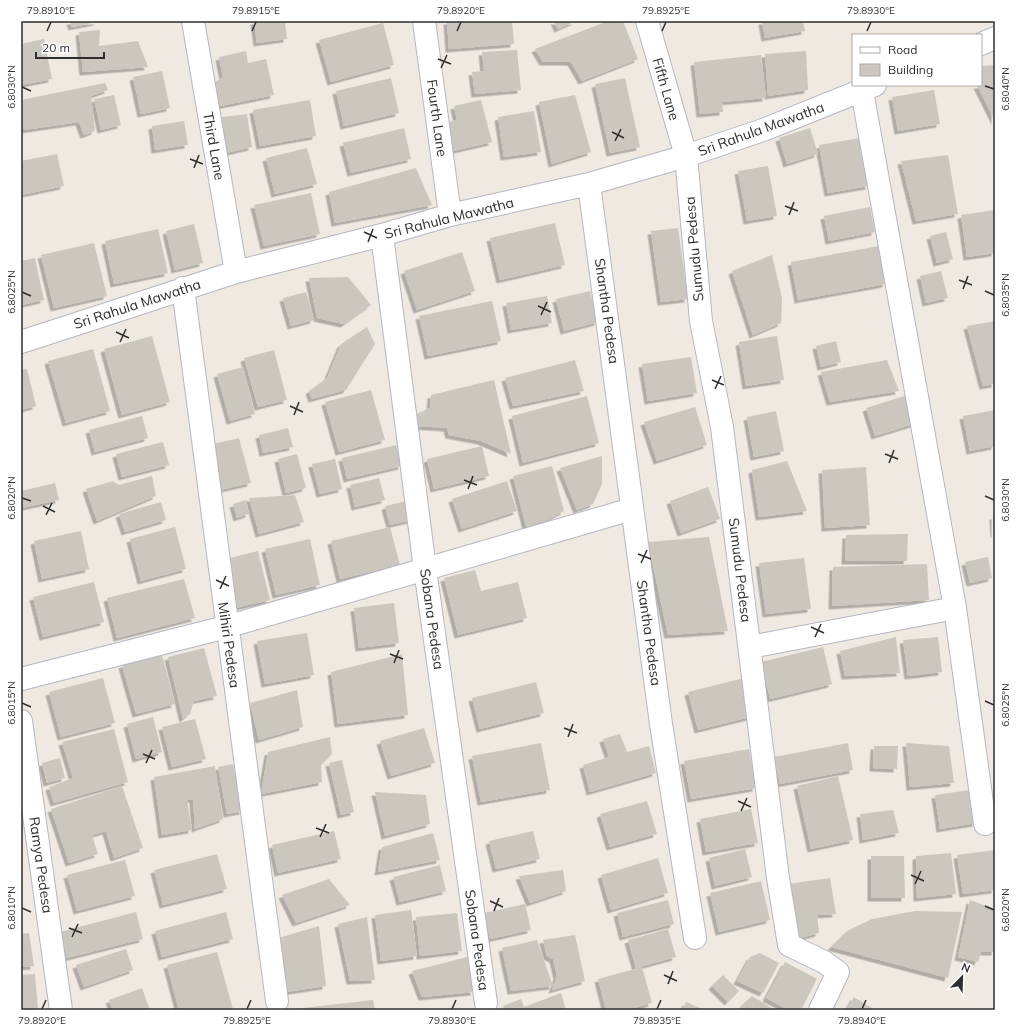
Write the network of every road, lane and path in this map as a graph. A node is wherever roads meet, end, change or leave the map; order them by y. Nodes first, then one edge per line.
1 (193, 21) edge
2 (424, 21) edge
3 (647, 21) edge
4 (995, 38) edge
5 (982, 44) edge
6 (868, 88) edge
7 (686, 156) junction
8 (589, 184) junction
9 (450, 215) junction
10 (382, 235) junction
11 (236, 272) junction
12 (183, 288) junction
13 (21, 342) edge
14 (632, 509) junction
15 (425, 569) junction
16 (955, 608) junction
17 (226, 627) junction
18 (750, 647) junction
19 (21, 679) edge
20 (21, 721) edge
21 (985, 824) dead end
22 (695, 938) dead end
23 (277, 1001) dead end
24 (486, 1003) dead end
25 (61, 1010) edge
26 (820, 1010) edge

1 - 11 street, Third Lane
2 - 9 street, Fourth Lane
3 - 7 street, Fifth Lane
4 - 5 street
6 - 7 street, Sri Rahula Mawatha
6 - 16 street
7 - 8 street, Sri Rahula Mawatha
7 - 18 street, Sumudu Pedesa
8 - 9 street, Sri Rahula Mawatha
8 - 14 street, Shantha Pedesa
9 - 10 street, Sri Rahula Mawatha
10 - 11 street, Sri Rahula Mawatha
10 - 15 street, Sobana Pedesa
11 - 12 street, Sri Rahula Mawatha
12 - 13 street, Sri Rahula Mawatha
12 - 17 street, Mihiri Pedesa
14 - 15 street
14 - 22 street, Shantha Pedesa
15 - 17 street
15 - 24 street, Sobana Pedesa
16 - 18 street
16 - 21 street
17 - 19 street
17 - 23 street, Mihiri Pedesa
18 - 26 street, Sumudu Pedesa
20 - 25 street, Ramya Pedesa

